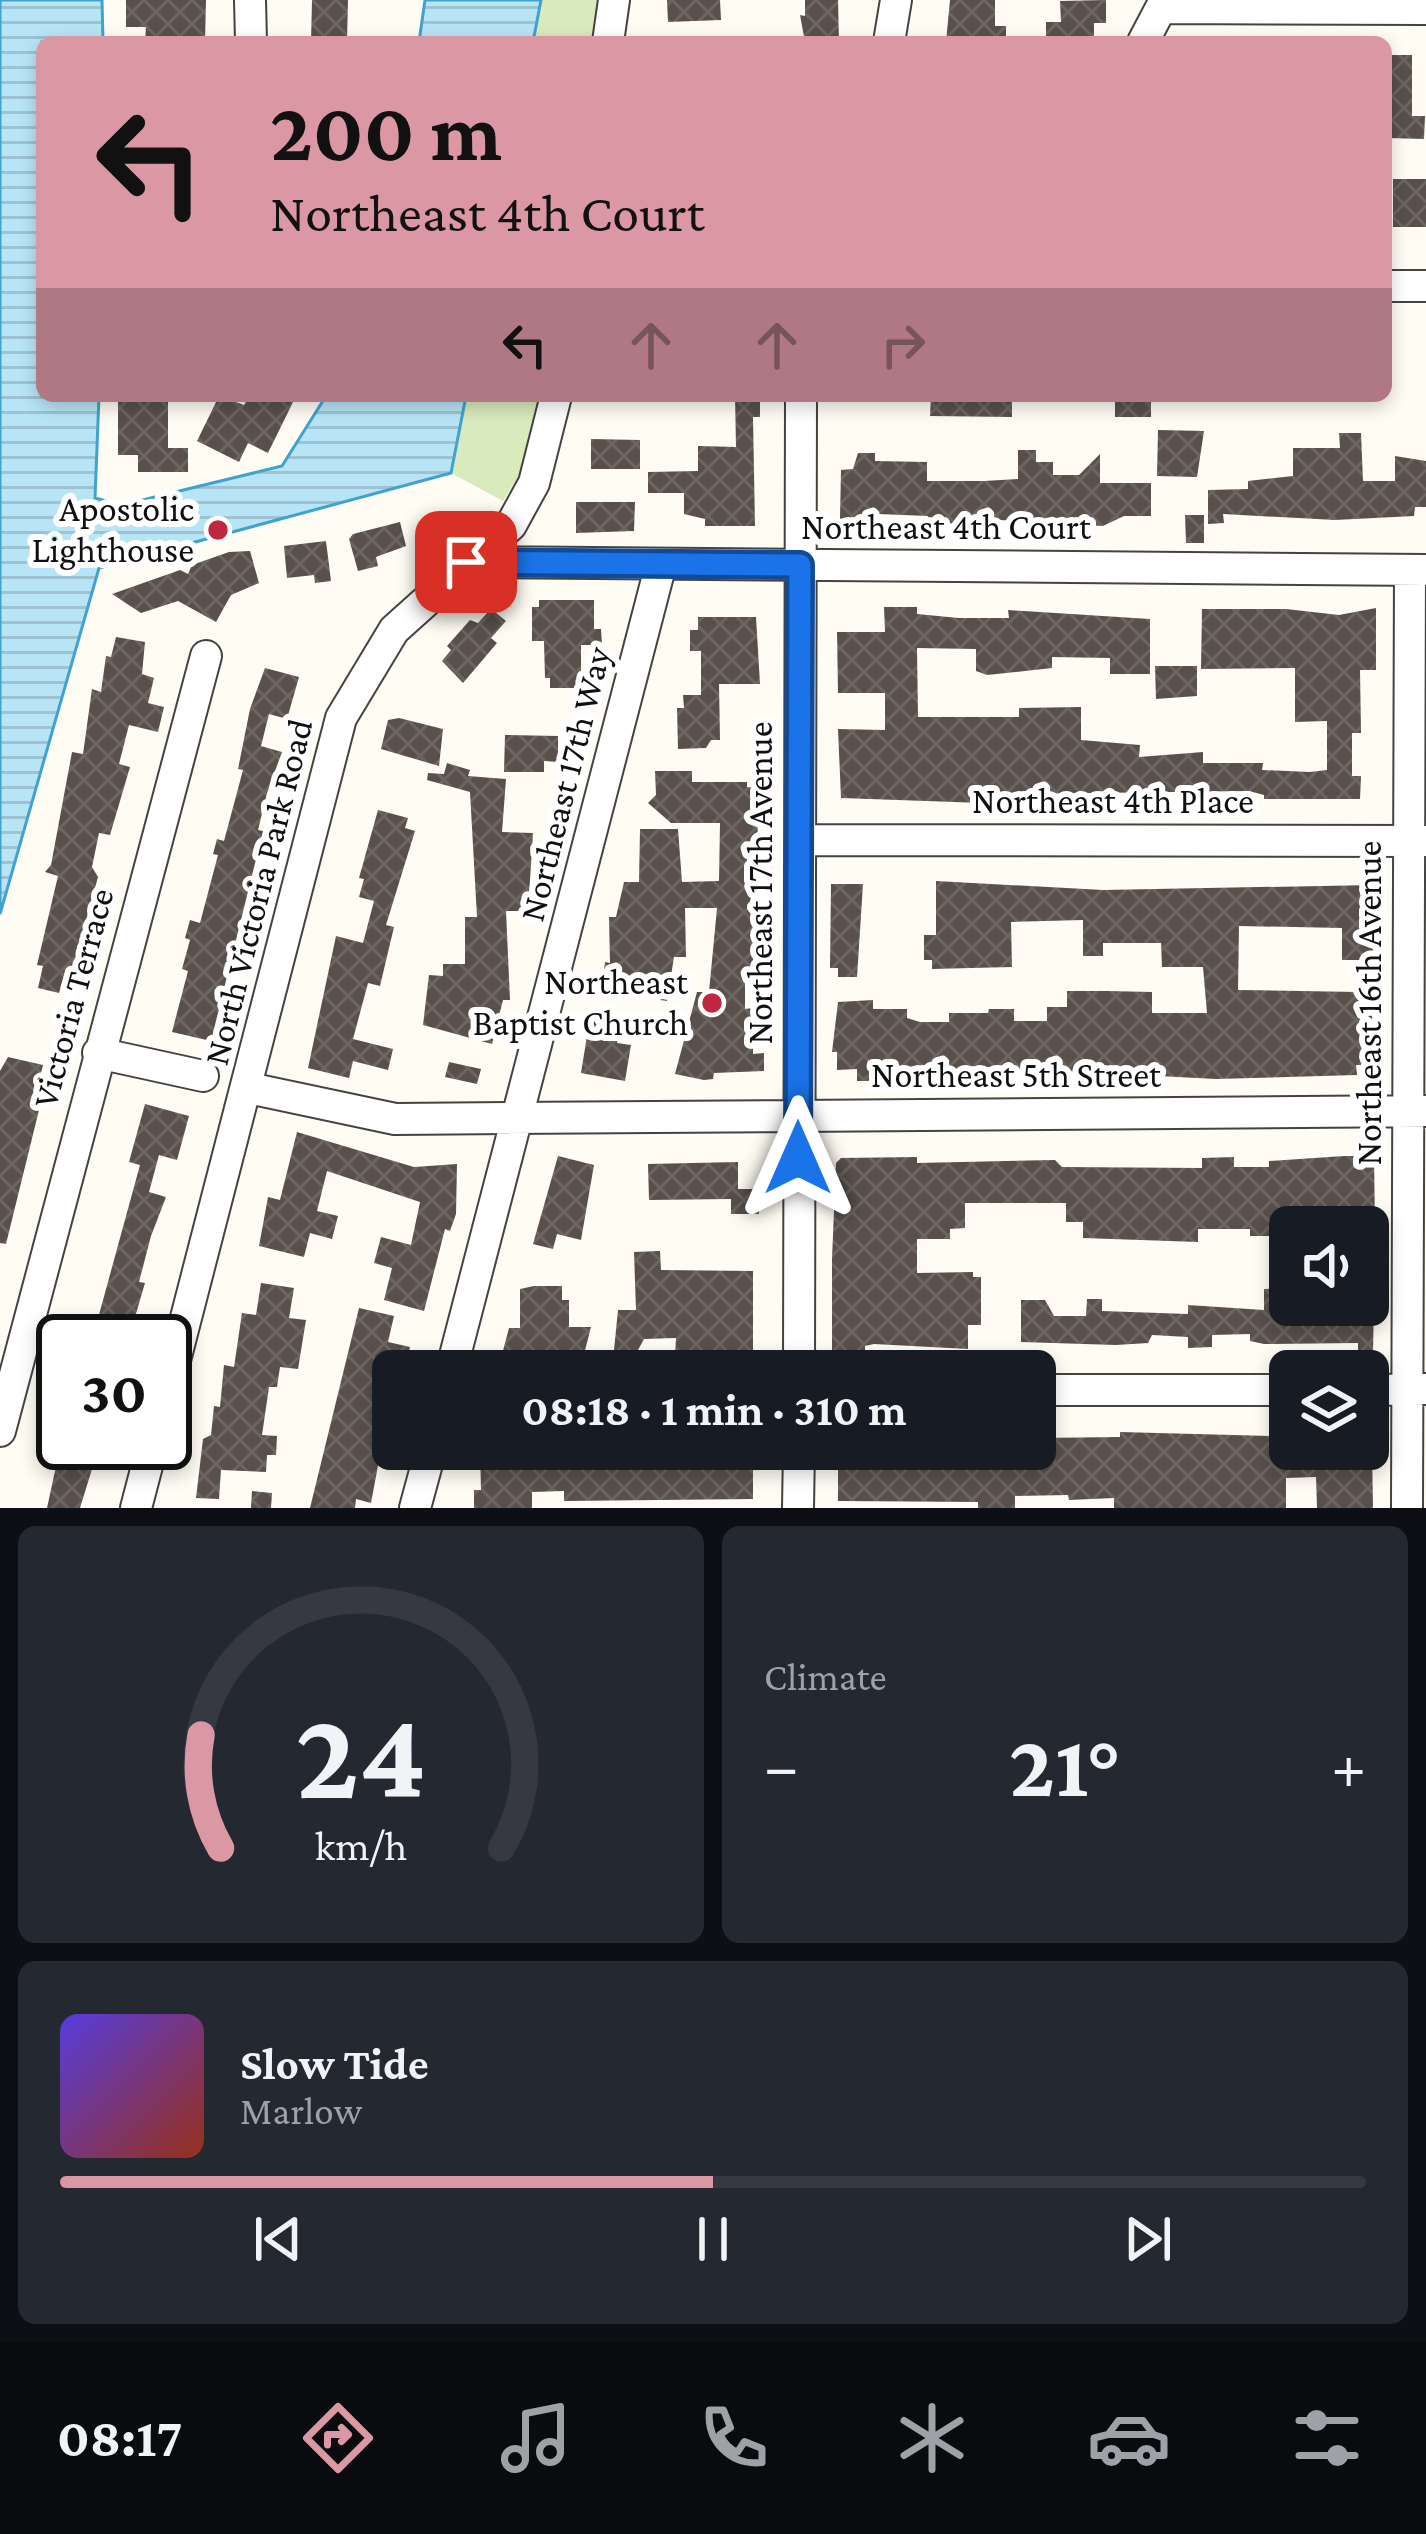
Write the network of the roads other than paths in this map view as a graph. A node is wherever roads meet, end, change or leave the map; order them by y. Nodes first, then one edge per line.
1 (250, 0) edge
2 (614, 0) edge
3 (896, 0) edge
4 (1164, 4) edge
5 (1426, 9) edge
6 (251, 36) edge
7 (609, 36) edge
8 (890, 36) edge
9 (1146, 36) edge
10 (1392, 286) edge
11 (1426, 286) edge
12 (554, 402) edge
13 (801, 402) edge
14 (466, 562) junction
15 (662, 564) junction
16 (800, 565) junction
17 (1418, 570) edge
18 (206, 656) dead end
19 (801, 840) junction
20 (1417, 841) edge
21 (98, 1053) junction
22 (203, 1076) dead end
23 (249, 1088) junction
24 (1417, 1111) edge
25 (797, 1116) junction
26 (520, 1117) junction
27 (188, 1314) edge
28 (457, 1350) edge
29 (800, 1350) edge
30 (1417, 1389) edge
31 (1056, 1390) edge
32 (1269, 1390) edge
33 (0, 1430) edge
34 (146, 1470) edge
35 (425, 1470) edge
36 (799, 1470) edge
37 (136, 1508) edge
38 (415, 1508) edge
39 (798, 1508) edge
40 (1407, 1508) edge

1 - 6 street
2 - 7 street
3 - 8 street
4 - 5 street
4 - 9 street
10 - 11 street
12 - 14 street, North Victoria Park Road
13 - 16 street, Northeast 17th Avenue
14 - 15 street, Northeast 4th Court
14 - 23 street, North Victoria Park Road
15 - 16 street, Northeast 4th Court
15 - 26 street, Northeast 17th Way
16 - 17 street, Northeast 4th Court
16 - 19 street, Northeast 17th Avenue
17 - 20 street, Northeast 16th Avenue
18 - 21 street, Victoria Terrace
19 - 20 street, Northeast 4th Place
19 - 25 street, Northeast 17th Avenue
20 - 24 street, Northeast 16th Avenue
21 - 22 street
21 - 33 street, Victoria Terrace
23 - 26 street, Northeast 5th Street
23 - 27 street, North Victoria Park Road
24 - 25 street, Northeast 5th Street
24 - 30 street, Northeast 16th Avenue
25 - 26 street, Northeast 5th Street
25 - 29 street, Northeast 17th Avenue
26 - 28 street, Northeast 17th Way
30 - 40 street, Northeast 16th Avenue
31 - 32 street
34 - 37 street
35 - 38 street
36 - 39 street

